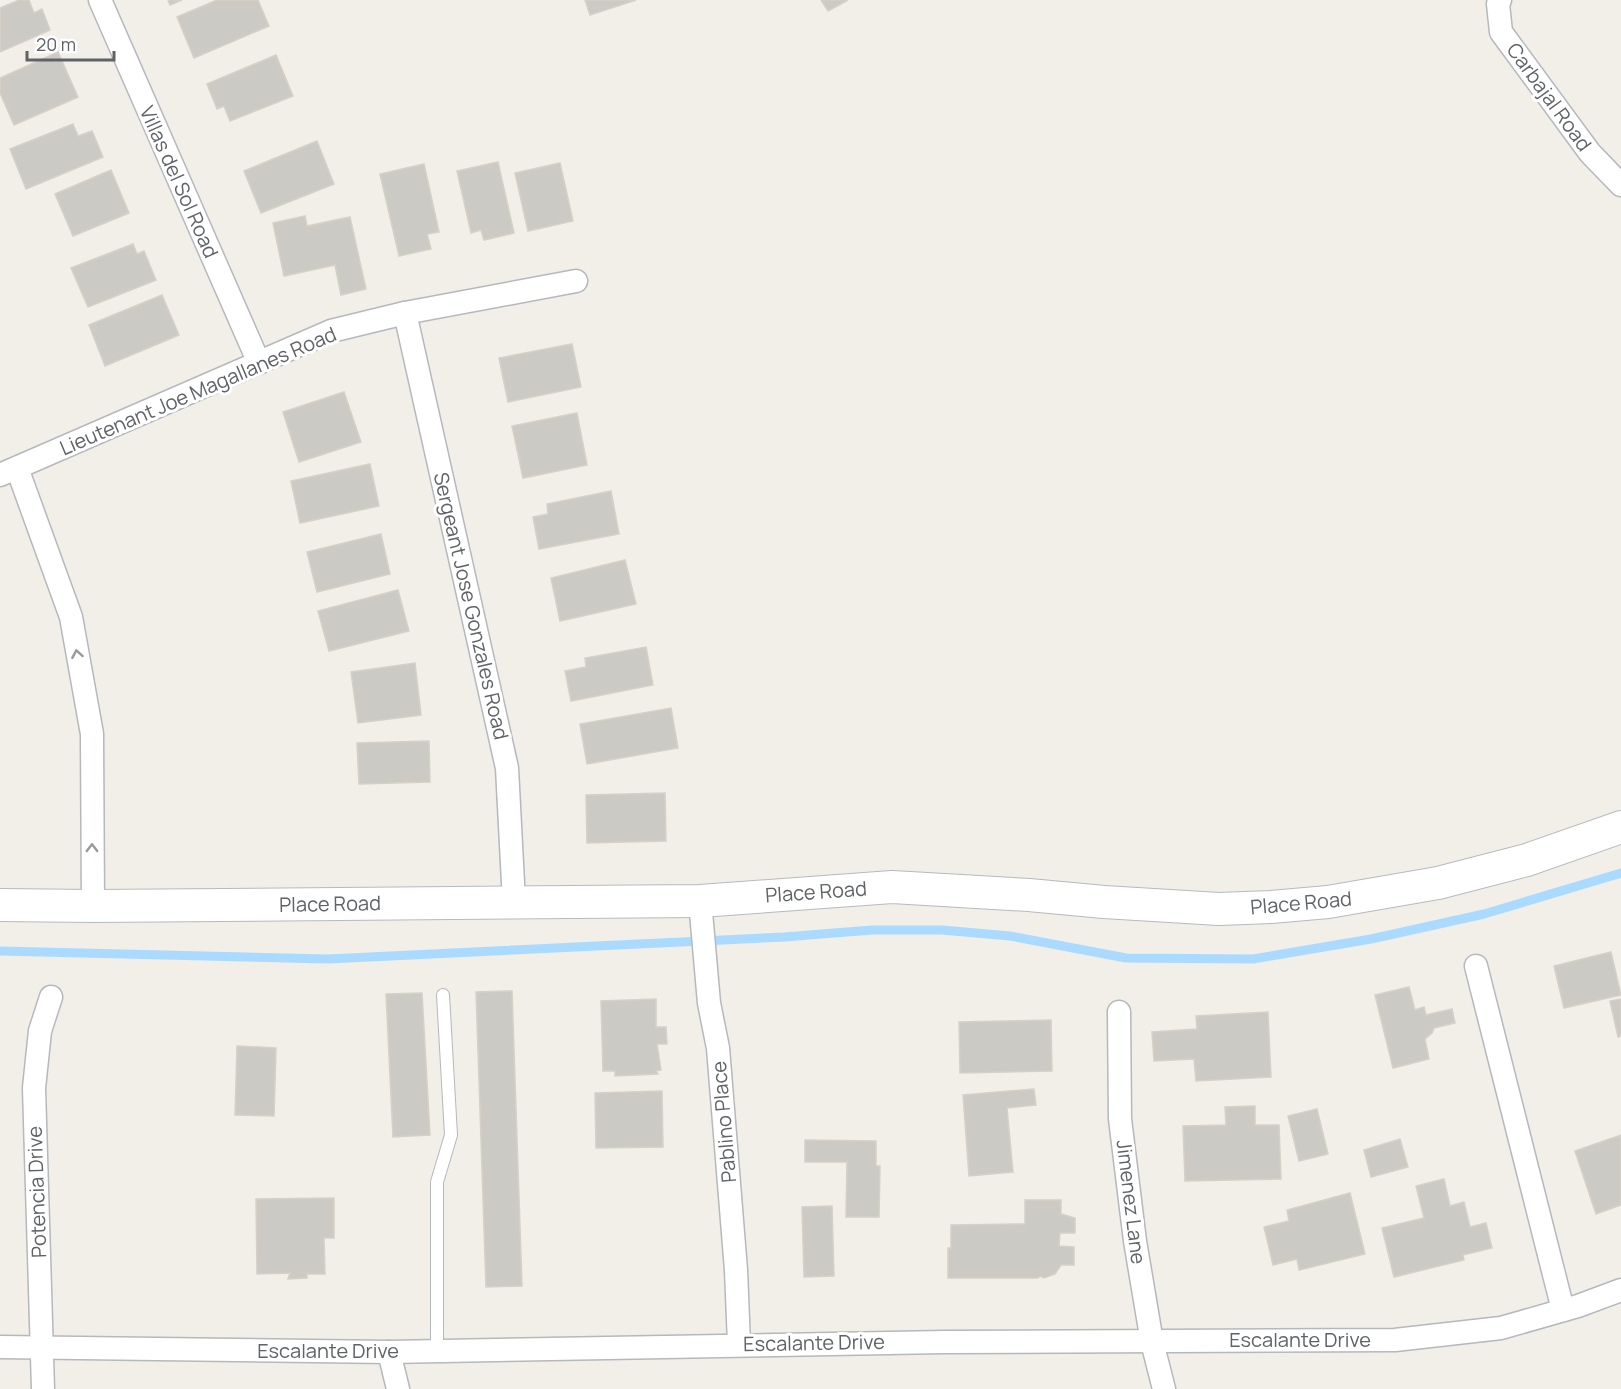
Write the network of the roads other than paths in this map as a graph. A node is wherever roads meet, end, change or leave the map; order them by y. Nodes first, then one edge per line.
1 (100, 0) edge
2 (1500, 0) edge
3 (1621, 185) edge
4 (576, 281) dead end
5 (405, 313) junction
6 (259, 363) junction
7 (9, 472) edge
8 (1621, 827) edge
9 (514, 902) junction
10 (0, 905) edge
11 (93, 906) junction
12 (700, 913) junction
13 (1476, 966) dead end
14 (443, 995) dead end
15 (51, 997) dead end
16 (1119, 1012) dead end
17 (1621, 1290) edge
18 (1563, 1310) junction
19 (1152, 1342) junction
20 (739, 1344) junction
21 (0, 1347) edge
22 (42, 1348) junction
23 (437, 1351) junction
24 (389, 1352) junction
25 (43, 1389) edge
26 (398, 1389) edge
27 (1164, 1389) edge

1 - 6 street, Villas del Sol Road
2 - 3 street, Carbajal Road
4 - 5 street, Lieutenant Joe Magallanes Road
5 - 6 street, Lieutenant Joe Magallanes Road
5 - 9 street, Sergeant Jose Gonzales Road
6 - 7 street, Lieutenant Joe Magallanes Road
11 -> 7 street
8 - 12 street, Place Road
9 - 11 street, Place Road
9 - 12 street, Place Road
10 - 11 street, Place Road
12 - 20 street, Pablino Place
13 - 18 street
14 - 23 lane
15 - 22 street, Potencia Drive
16 - 19 street, Jimenez Lane
17 - 18 street, Escalante Drive
18 - 19 street, Escalante Drive
19 - 20 street, Escalante Drive
19 - 27 street, Jimenez Lane
20 - 23 street, Escalante Drive
21 - 22 street, Escalante Drive
22 - 24 street, Escalante Drive
22 - 25 street, Potencia Drive
23 - 24 street, Escalante Drive
24 - 26 street

